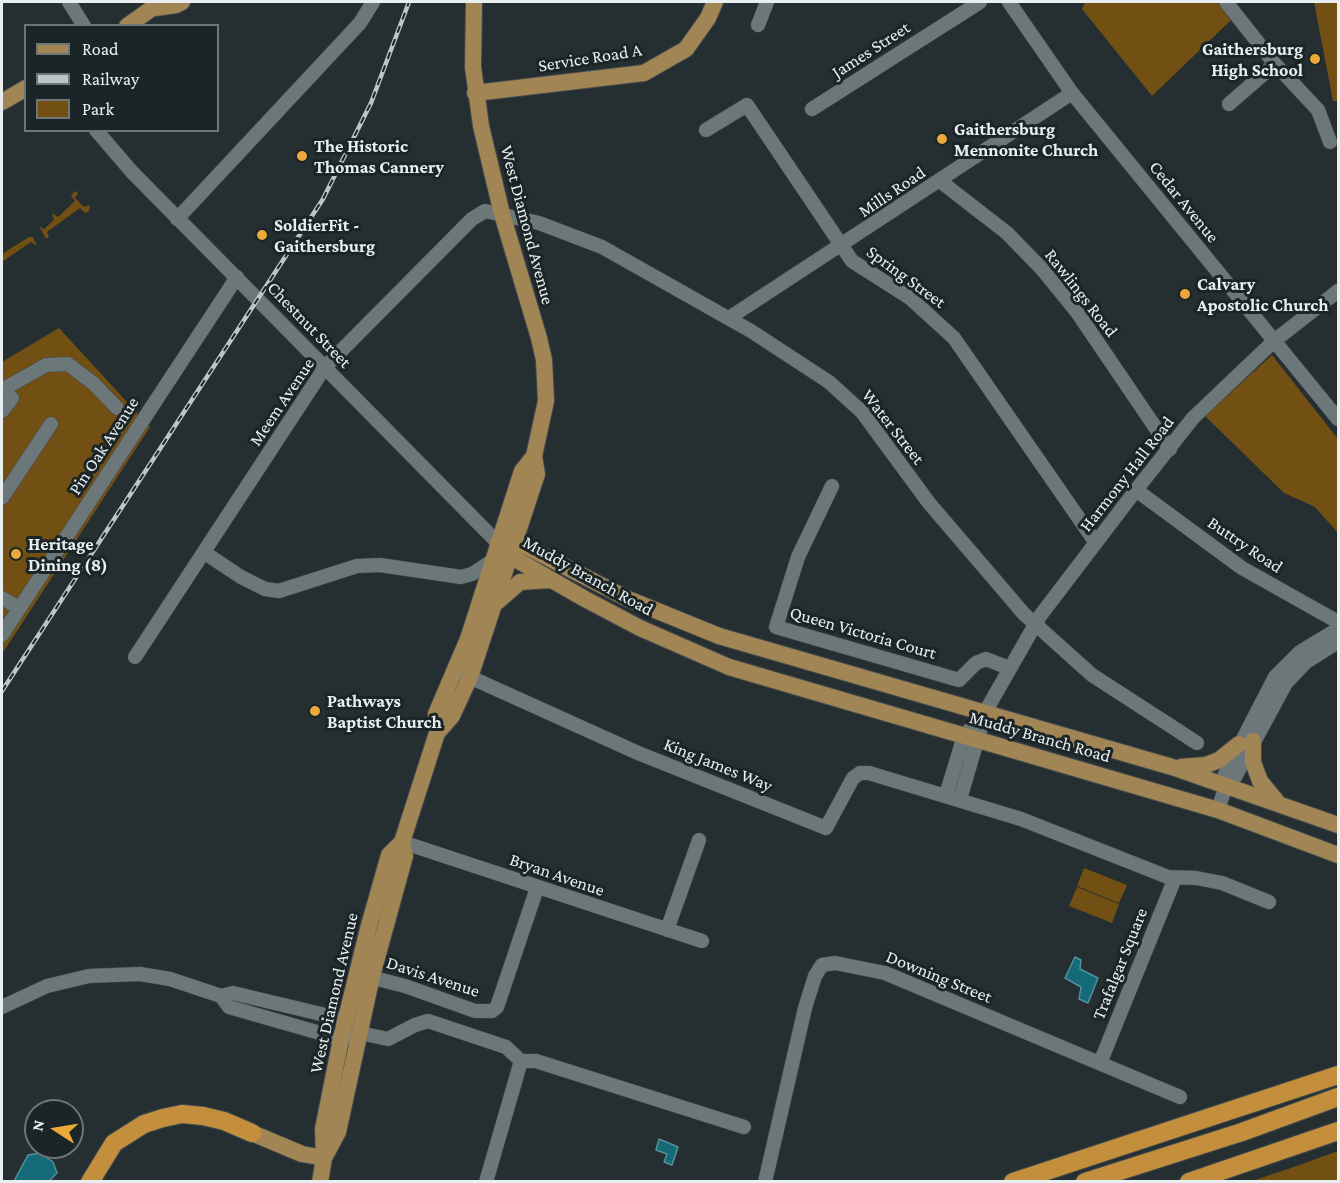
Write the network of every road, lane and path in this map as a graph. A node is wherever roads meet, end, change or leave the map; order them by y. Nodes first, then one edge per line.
1 (69, 2) edge
2 (182, 2) edge
3 (373, 2) edge
4 (474, 2) edge
5 (715, 2) edge
6 (766, 2) edge
7 (980, 2) edge
8 (1009, 2) edge
9 (1226, 2) edge
10 (158, 4) edge
11 (83, 24) edge
12 (130, 24) edge
13 (758, 25) dead end
14 (1275, 64) junction
15 (24, 89) edge
16 (475, 93) junction
17 (1072, 93) junction
18 (2, 102) edge
19 (1229, 104) dead end
20 (812, 109) dead end
21 (706, 130) dead end
22 (98, 132) edge
23 (1330, 142) dead end
24 (940, 181) junction
25 (502, 214) junction
26 (177, 219) junction
27 (842, 246) junction
28 (237, 278) junction
29 (1338, 291) edge
30 (729, 318) junction
31 (1274, 340) junction
32 (325, 368) junction
33 (7, 394) edge
34 (117, 408) dead end
35 (2, 411) edge
36 (1338, 419) edge
37 (51, 424) dead end
38 (1170, 448) junction
39 (832, 486) dead end
40 (1136, 490) junction
41 (2, 498) edge
42 (1096, 543) junction
43 (508, 547) junction
44 (206, 553) junction
45 (492, 561) junction
46 (461, 577) junction
47 (554, 580) junction
48 (2, 598) edge
49 (487, 604) junction
50 (18, 608) junction
51 (1338, 622) edge
52 (1035, 625) junction
53 (1338, 628) edge
54 (2, 635) edge
55 (1338, 642) edge
56 (135, 657) dead end
57 (1010, 668) junction
58 (463, 673) junction
59 (984, 714) junction
60 (971, 738) junction
61 (1246, 742) junction
62 (1197, 743) dead end
63 (1172, 767) junction
64 (1226, 785) junction
65 (946, 795) junction
66 (960, 799) junction
67 (1279, 804) junction
68 (1218, 810) junction
69 (1338, 825) edge
70 (699, 840) dead end
71 (402, 843) junction
72 (1338, 855) edge
73 (1174, 878) junction
74 (537, 888) junction
75 (1269, 902) dead end
76 (668, 930) junction
77 (702, 940) dead end
78 (364, 976) junction
79 (221, 996) junction
80 (2, 1007) edge
81 (346, 1020) junction
82 (360, 1033) junction
83 (341, 1039) junction
84 (521, 1061) junction
85 (1100, 1063) junction
86 (1338, 1075) edge
87 (1180, 1097) dead end
88 (1338, 1097) edge
89 (744, 1127) dead end
90 (1338, 1131) edge
91 (252, 1133) joint
92 (324, 1158) junction
93 (90, 1182) edge
94 (320, 1182) edge
95 (486, 1182) edge
96 (765, 1182) edge
97 (1013, 1182) edge
98 (1085, 1182) edge
99 (1189, 1182) edge

1 - 11 street
2 - 10 main road
3 - 26 street
4 - 16 main road, West Diamond Avenue
5 - 16 main road, Service Road A
6 - 13 street
7 - 20 street, James Street
8 - 17 street, Cedar Avenue
9 - 14 street
10 - 12 main road
14 - 19 street
14 - 23 street
15 - 18 main road
16 - 25 main road, West Diamond Avenue
17 - 24 street, Mills Road
17 - 31 street, Cedar Avenue
21 - 27 street, Spring Street
22 - 26 street, Chestnut Street
24 - 27 street, Mills Road
24 - 38 street, Rawlings Road
25 - 30 street, Water Street
25 - 32 street, Meem Avenue
25 - 43 main road, West Diamond Avenue
26 - 28 street, Chestnut Street
27 - 30 street, Mills Road
27 - 42 street, Spring Street
28 - 32 street, Chestnut Street
28 - 50 street, Pin Oak Avenue
29 - 31 street, Harmony Hall Road
30 - 52 street, Water Street
31 - 36 street, Cedar Avenue
31 - 38 street, Harmony Hall Road
32 - 43 street, Chestnut Street
32 - 44 street, Meem Avenue
33 - 34 street
33 - 35 street
37 - 41 street
38 - 40 street, Harmony Hall Road
39 - 57 street, Queen Victoria Court
40 - 42 street, Harmony Hall Road
40 - 51 street, Buttry Road
42 - 52 street, Harmony Hall Road
43 - 45 main road, West Diamond Avenue
43 - 47 main road, Muddy Branch Road
43 - 49 main road, West Diamond Avenue
43 - 59 main road, Muddy Branch Road
44 - 46 street
44 - 56 street, Meem Avenue
45 - 46 street
45 - 49 main road, West Diamond Avenue
46 - 49 street
47 - 49 main road
47 - 60 main road, Muddy Branch Road
48 - 50 street
49 - 58 main road, West Diamond Avenue
50 - 54 street, Pin Oak Avenue
52 - 57 street, Harmony Hall Road
52 - 62 street, Water Street
53 - 61 street
55 - 61 street
57 - 59 street, Harmony Hall Road
58 - 65 street, King James Way
58 - 71 main road, West Diamond Avenue
59 - 60 street
59 - 63 main road, Muddy Branch Road
60 - 65 street
60 - 66 street
60 - 68 main road, Muddy Branch Road
61 - 63 main road
61 - 64 street
61 - 67 main road
63 - 64 main road, Muddy Branch Road
64 - 67 main road, Muddy Branch Road
64 - 68 street
65 - 66 street, King James Way
66 - 73 street, King James Way
67 - 69 main road, Muddy Branch Road
68 - 72 main road, Muddy Branch Road
70 - 76 street
71 - 74 street, Bryan Avenue
71 - 78 main road, West Diamond Avenue
73 - 75 street, King James Way
73 - 85 street, Trafalgar Square
74 - 76 street, Bryan Avenue
74 - 78 street, Davis Avenue
76 - 77 street, Bryan Avenue
78 - 81 main road, West Diamond Avenue
78 - 82 main road, West Diamond Avenue
79 - 80 street
79 - 81 street
79 - 83 street
81 - 82 street
81 - 83 main road, West Diamond Avenue
82 - 83 street
82 - 84 street, West Diamond Avenue
82 - 92 main road, West Diamond Avenue
83 - 92 main road, West Diamond Avenue
84 - 89 street, West Diamond Avenue
84 - 95 street
85 - 87 street, Downing Street
85 - 96 street, Downing Street
86 - 97 highway
88 - 98 highway
90 - 99 highway
91 - 92 main road
91 - 93 highway
92 - 94 main road, West Diamond Avenue

